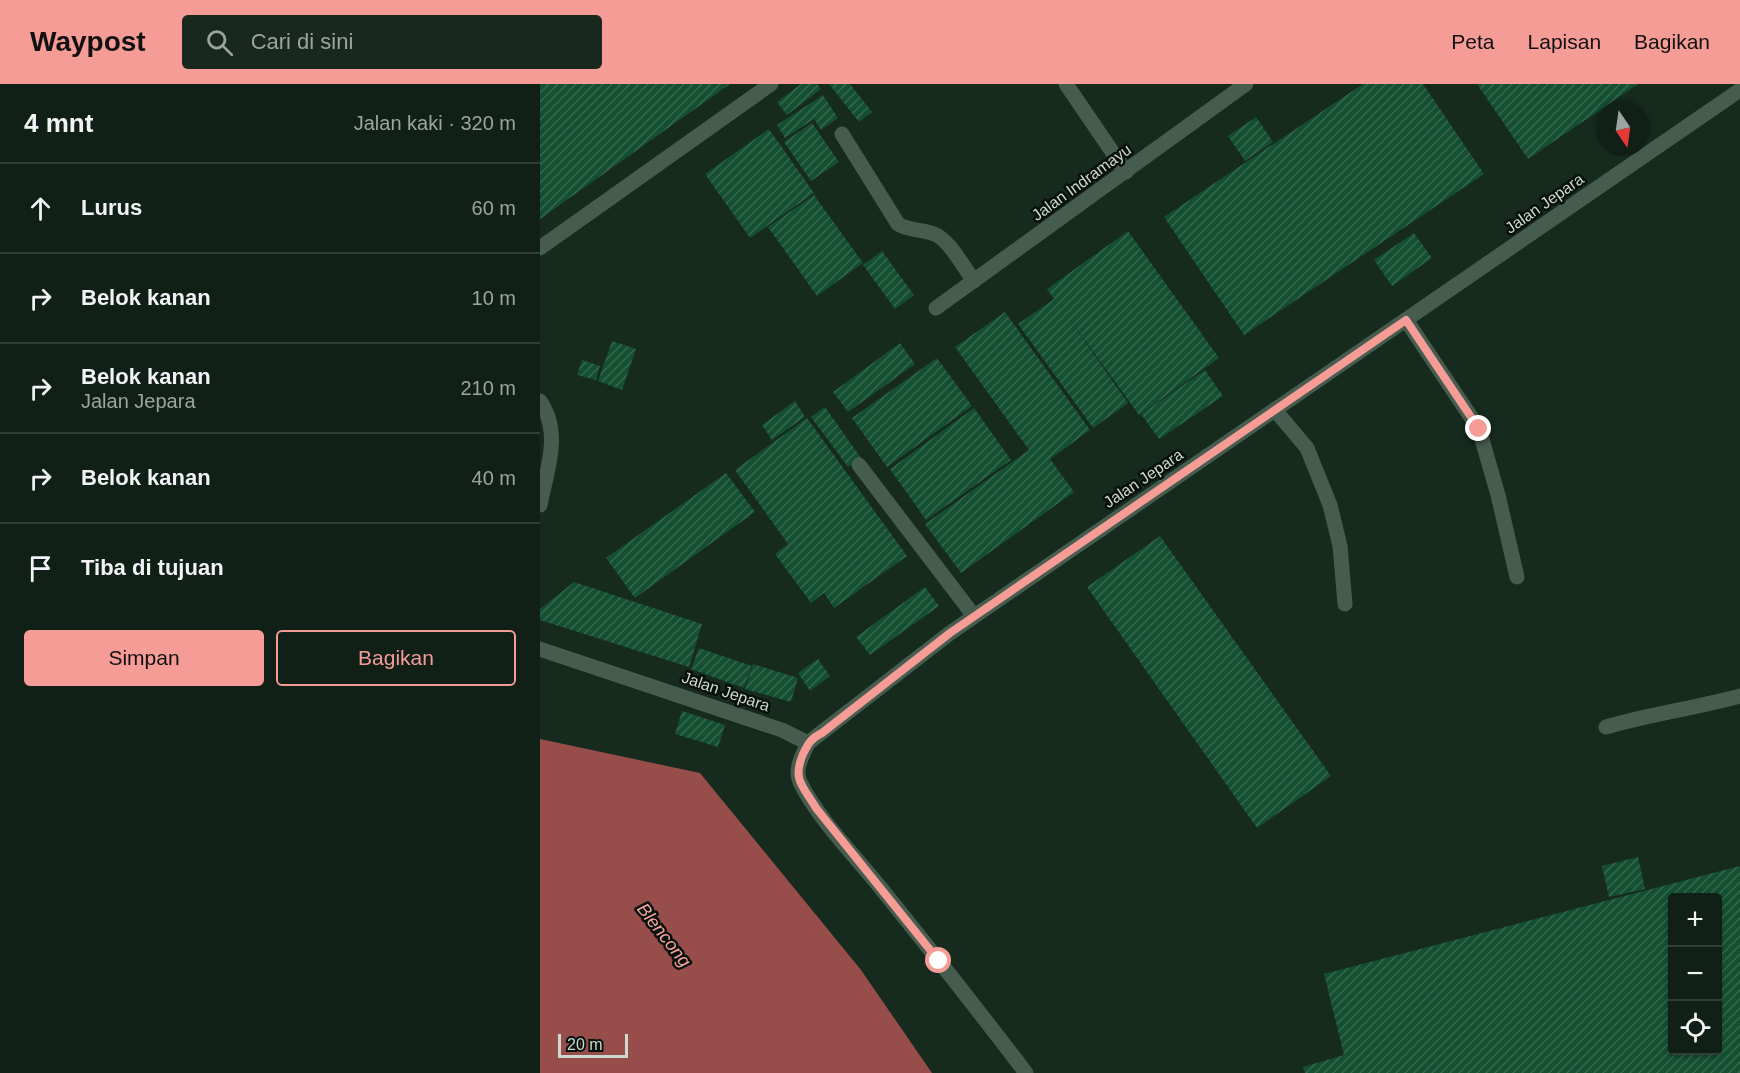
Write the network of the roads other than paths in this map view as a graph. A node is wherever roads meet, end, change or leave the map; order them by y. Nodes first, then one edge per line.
1 (771, 84) edge
2 (1066, 84) edge
3 (1246, 84) edge
4 (1740, 90) edge
5 (842, 134) dead end
6 (1126, 172) junction
7 (540, 248) edge
8 (974, 281) junction
9 (936, 308) dead end
10 (1406, 320) junction
11 (540, 401) edge
12 (1275, 410) junction
13 (859, 465) dead end
14 (540, 504) edge
15 (1517, 577) dead end
16 (1345, 604) dead end
17 (974, 616) junction
18 (540, 649) edge
19 (1740, 696) edge
20 (1606, 727) dead end
21 (808, 743) junction
22 (1026, 1073) edge

1 - 7 lane
2 - 6 lane
3 - 6 lane, Jalan Indramayu
4 - 10 lane, Jalan Jepara
5 - 8 lane
6 - 8 lane, Jalan Indramayu
8 - 9 lane, Jalan Indramayu
10 - 12 lane, Jalan Jepara
10 - 15 lane
11 - 14 lane
12 - 16 lane
12 - 17 lane, Jalan Jepara
13 - 17 lane
17 - 21 lane, Jalan Jepara
18 - 21 lane, Jalan Jepara
19 - 20 lane
21 - 22 lane

